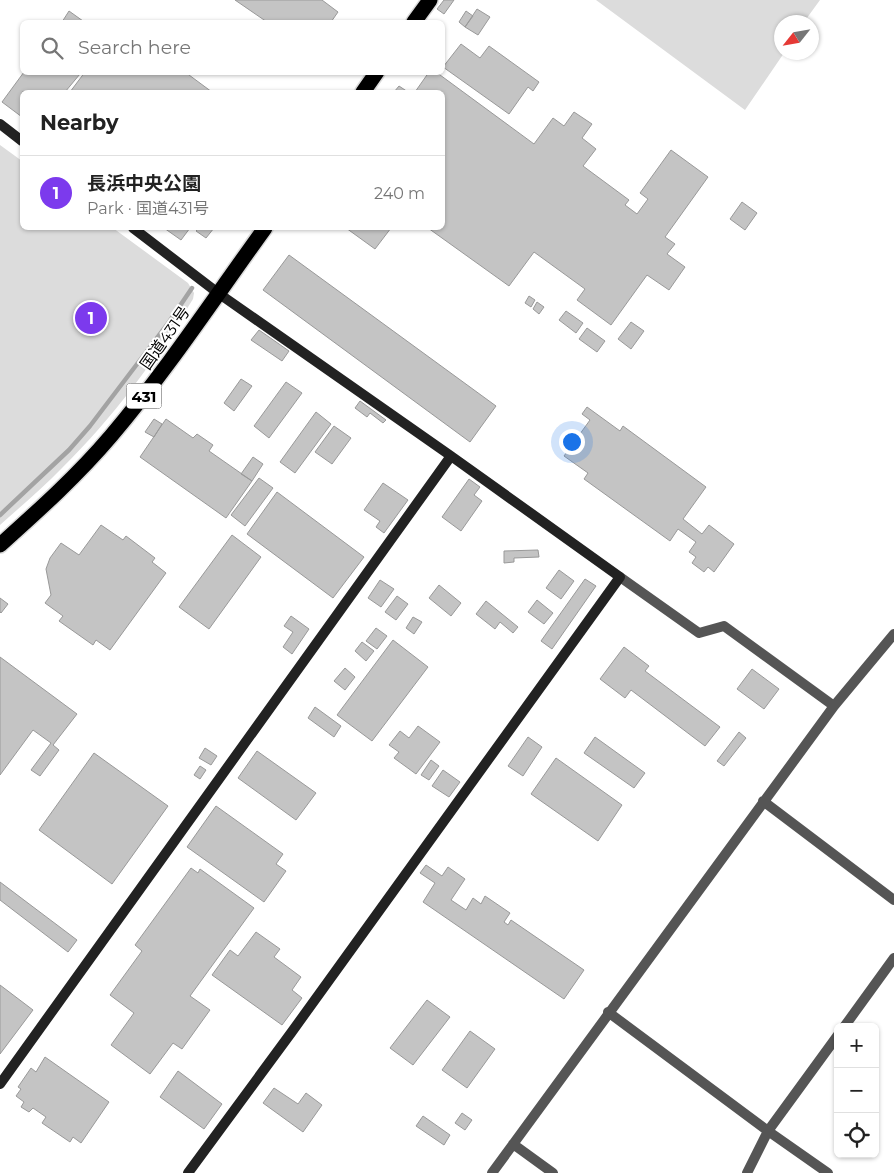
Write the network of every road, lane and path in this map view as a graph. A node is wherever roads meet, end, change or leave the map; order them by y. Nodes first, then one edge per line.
1 (430, 0) edge
2 (415, 20) edge
3 (376, 75) edge
4 (364, 90) edge
5 (0, 124) edge
6 (20, 140) edge
7 (136, 230) edge
8 (264, 230) edge
9 (218, 293) junction
10 (451, 456) junction
11 (0, 545) edge
12 (620, 577) junction
13 (894, 634) edge
14 (834, 706) junction
15 (763, 801) junction
16 (894, 900) edge
17 (894, 958) edge
18 (608, 1012) junction
19 (847, 1023) edge
20 (834, 1040) edge
21 (0, 1084) edge
22 (768, 1131) junction
23 (513, 1144) junction
24 (188, 1173) edge
25 (492, 1173) edge
26 (553, 1173) edge
27 (747, 1173) edge
28 (828, 1173) edge

1 - 2 highway
3 - 4 highway
5 - 6 street
7 - 9 street
8 - 9 highway, 国道431号 / 431
9 - 10 street
9 - 11 highway, 国道431号 / 431
10 - 12 street
10 - 21 street
12 - 14 street
12 - 24 street
13 - 14 street
14 - 15 street
15 - 16 street
15 - 18 street
17 - 19 street
18 - 22 street
18 - 23 street
20 - 22 street
22 - 27 street
22 - 28 street
23 - 25 street
23 - 26 street

